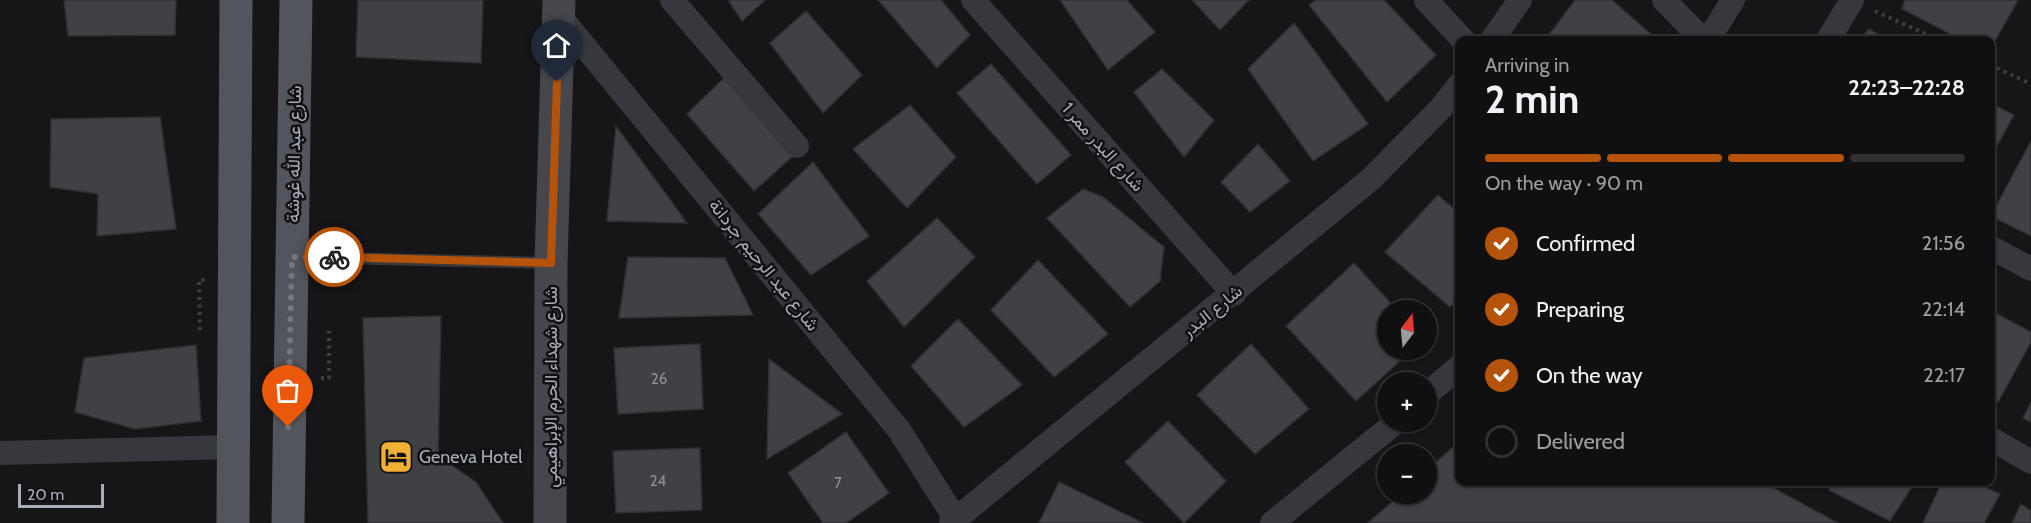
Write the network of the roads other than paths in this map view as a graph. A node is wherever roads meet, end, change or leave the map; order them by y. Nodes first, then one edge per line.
1 (236, 0) edge
2 (296, 0) edge
3 (672, 0) edge
4 (973, 0) edge
5 (1426, 0) edge
6 (1520, 0) edge
7 (1664, 0) edge
8 (1733, 0) edge
9 (1852, 0) edge
10 (559, 7) edge
11 (1459, 36) edge
12 (1495, 36) edge
13 (1699, 36) edge
14 (1710, 36) edge
15 (1830, 36) edge
16 (1455, 90) edge
17 (797, 146) dead end
18 (1995, 250) edge
19 (292, 257) junction
20 (551, 263) junction
21 (2031, 269) edge
22 (1234, 294) junction
23 (1455, 370) edge
24 (1437, 386) edge
25 (1384, 432) edge
26 (1995, 441) edge
27 (233, 447) junction
28 (0, 453) edge
29 (2031, 462) edge
30 (955, 522) edge
31 (233, 523) edge
32 (288, 523) edge
33 (550, 523) edge
34 (1272, 523) edge

1 - 27 main road
2 - 19 main road, شارع عبد الله غوشة
3 - 17 street
4 - 22 street, شارع البدر ممر 1
5 - 11 street
6 - 12 street
7 - 13 street
8 - 14 street
9 - 15 street
10 - 20 street, شارع شهداء الحرم الإبراهيمي
10 - 30 street, شارع عبد الرحيم جردانة
16 - 22 street, شارع البدر
18 - 21 street
19 - 20 lane
19 - 32 main road, شارع عبد الله غوشة
20 - 33 street, شارع شهداء الحرم الإبراهيمي
22 - 30 street, شارع البدر
23 - 24 street
25 - 34 street
26 - 29 street
27 - 28 street
27 - 31 main road

